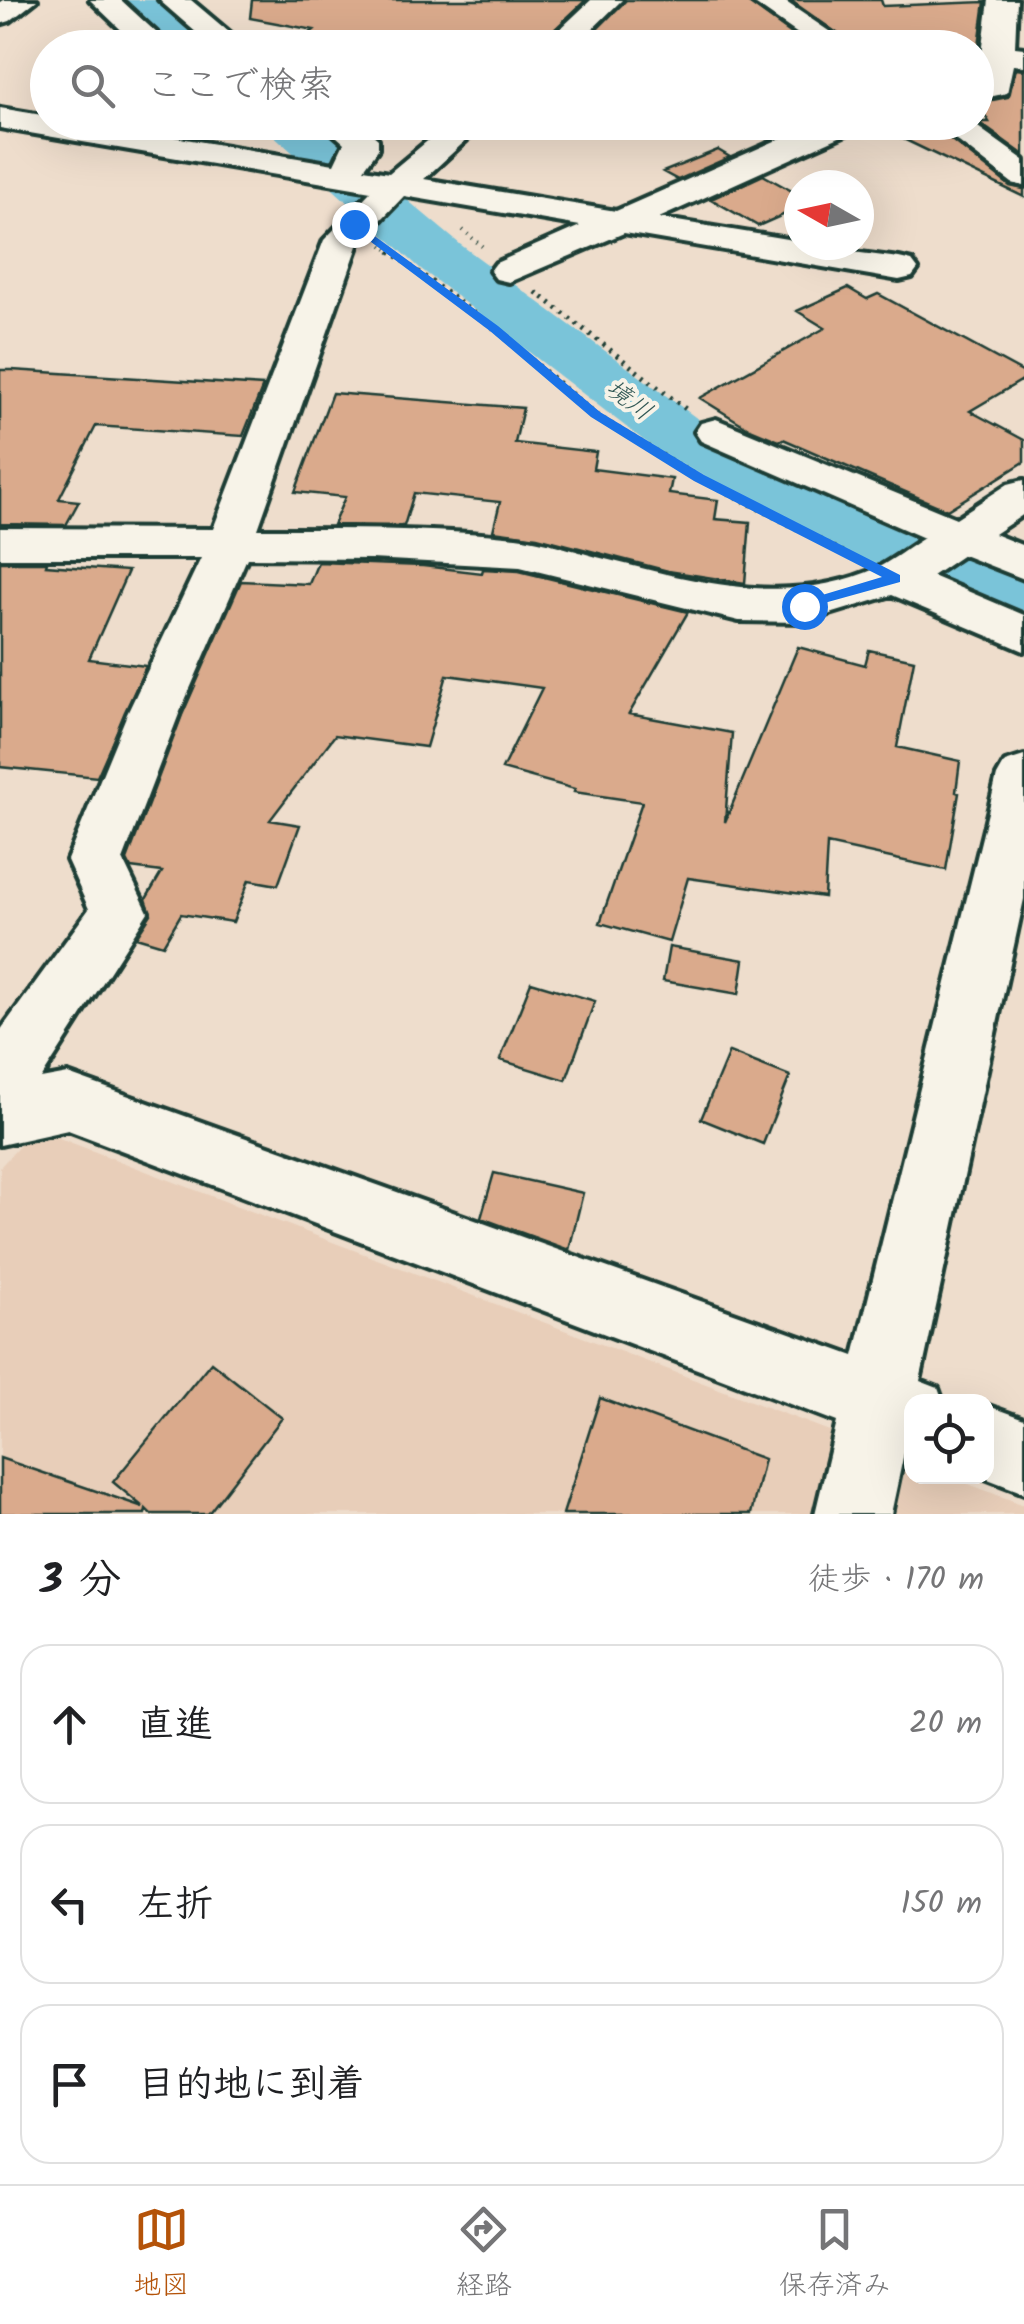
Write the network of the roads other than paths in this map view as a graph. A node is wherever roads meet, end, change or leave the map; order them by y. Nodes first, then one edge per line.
1 (23, 0) edge
2 (104, 0) edge
3 (174, 0) edge
4 (608, 0) edge
5 (763, 0) edge
6 (1003, 0) edge
7 (0, 15) edge
8 (138, 30) edge
9 (211, 30) edge
10 (574, 30) edge
11 (810, 30) edge
12 (1011, 56) edge
13 (994, 86) edge
14 (0, 118) edge
15 (30, 123) edge
16 (131, 140) edge
17 (243, 140) edge
18 (361, 140) edge
19 (452, 140) edge
20 (804, 140) edge
21 (974, 140) edge
22 (232, 157) junction
23 (352, 162) junction
24 (1024, 176) edge
25 (405, 186) junction
26 (613, 222) junction
27 (899, 269) dead end
28 (509, 270) road end
29 (716, 432) road end
30 (1024, 494) edge
31 (951, 541) junction
32 (0, 543) edge
33 (230, 544) junction
34 (1024, 564) edge
35 (895, 578) junction
36 (1024, 634) edge
37 (1024, 776) edge
38 (0, 1108) edge
39 (0, 1116) edge
40 (895, 1407) edge
41 (994, 1445) edge
42 (1024, 1456) edge
43 (854, 1514) edge

1 - 7 street
2 - 8 street
3 - 9 street
4 - 10 street
5 - 11 street
6 - 12 street
12 - 13 street
14 - 15 street
16 - 22 street
17 - 22 street
18 - 23 street
19 - 25 street
20 - 26 street
21 - 24 street
22 - 23 street
23 - 25 street
25 - 26 street
25 - 33 street
26 - 27 street
26 - 28 street
29 - 31 street
30 - 31 street
31 - 34 street
31 - 35 street
32 - 33 street
33 - 35 street
33 - 38 street
35 - 36 street
37 - 40 street
39 - 40 street
40 - 43 street
41 - 42 street

